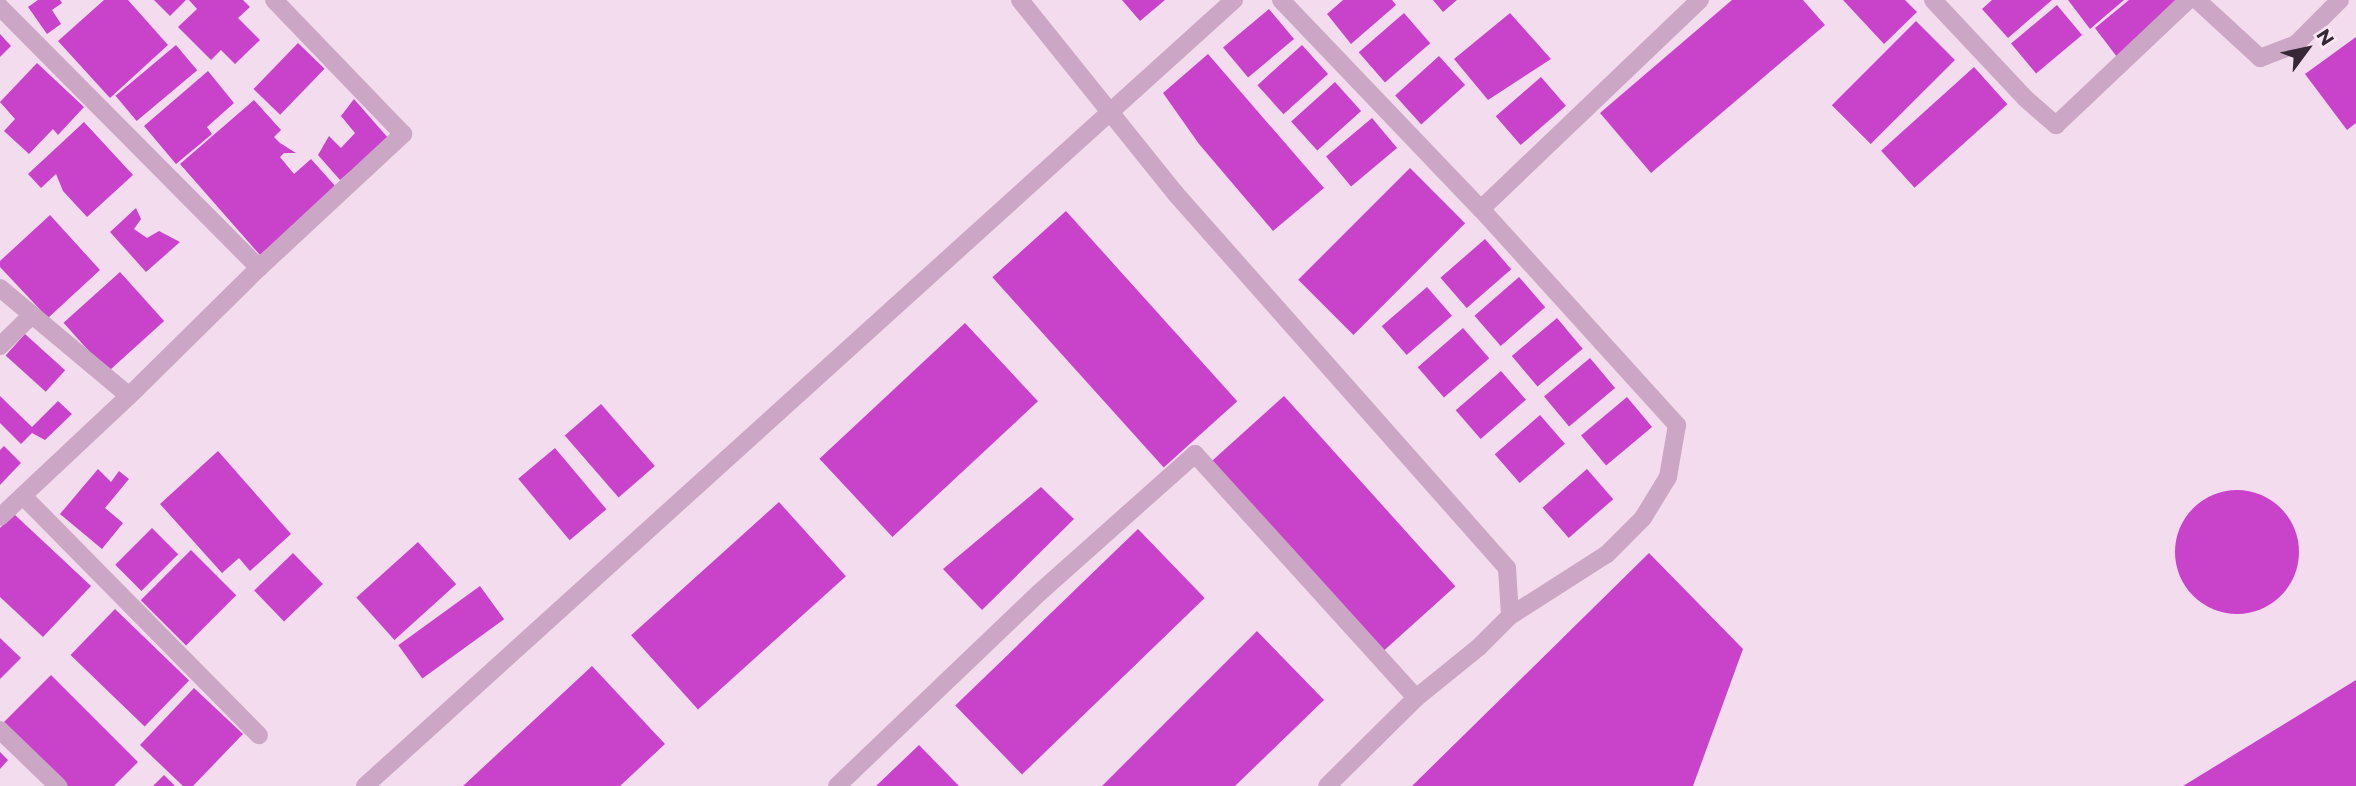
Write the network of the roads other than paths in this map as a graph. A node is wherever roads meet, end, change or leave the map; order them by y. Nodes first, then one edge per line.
1 (274, 0) edge
2 (1020, 0) edge
3 (1234, 0) edge
4 (1281, 0) edge
5 (1700, 0) edge
6 (1933, 0) edge
7 (2188, 0) edge
8 (2197, 0) edge
9 (2340, 0) edge
10 (0, 7) edge
11 (1109, 113) junction
12 (1480, 209) junction
13 (259, 268) junction
14 (0, 288) edge
15 (31, 316) junction
16 (0, 346) edge
17 (129, 396) junction
18 (23, 496) junction
19 (0, 517) edge
20 (1510, 616) junction
21 (1416, 698) junction
22 (0, 730) edge
23 (259, 735) dead end
24 (58, 786) edge
25 (365, 786) edge
26 (837, 786) edge
27 (1327, 786) edge

1 - 13 street
2 - 11 street
3 - 11 street
4 - 12 street
5 - 12 street
6 - 7 street
8 - 9 street
10 - 13 street
11 - 20 street
11 - 25 street
12 - 20 street
13 - 17 street
14 - 15 street
15 - 16 street
15 - 17 street
17 - 18 street
18 - 19 street
18 - 23 street
20 - 21 street
21 - 26 street
21 - 27 street
22 - 24 street

